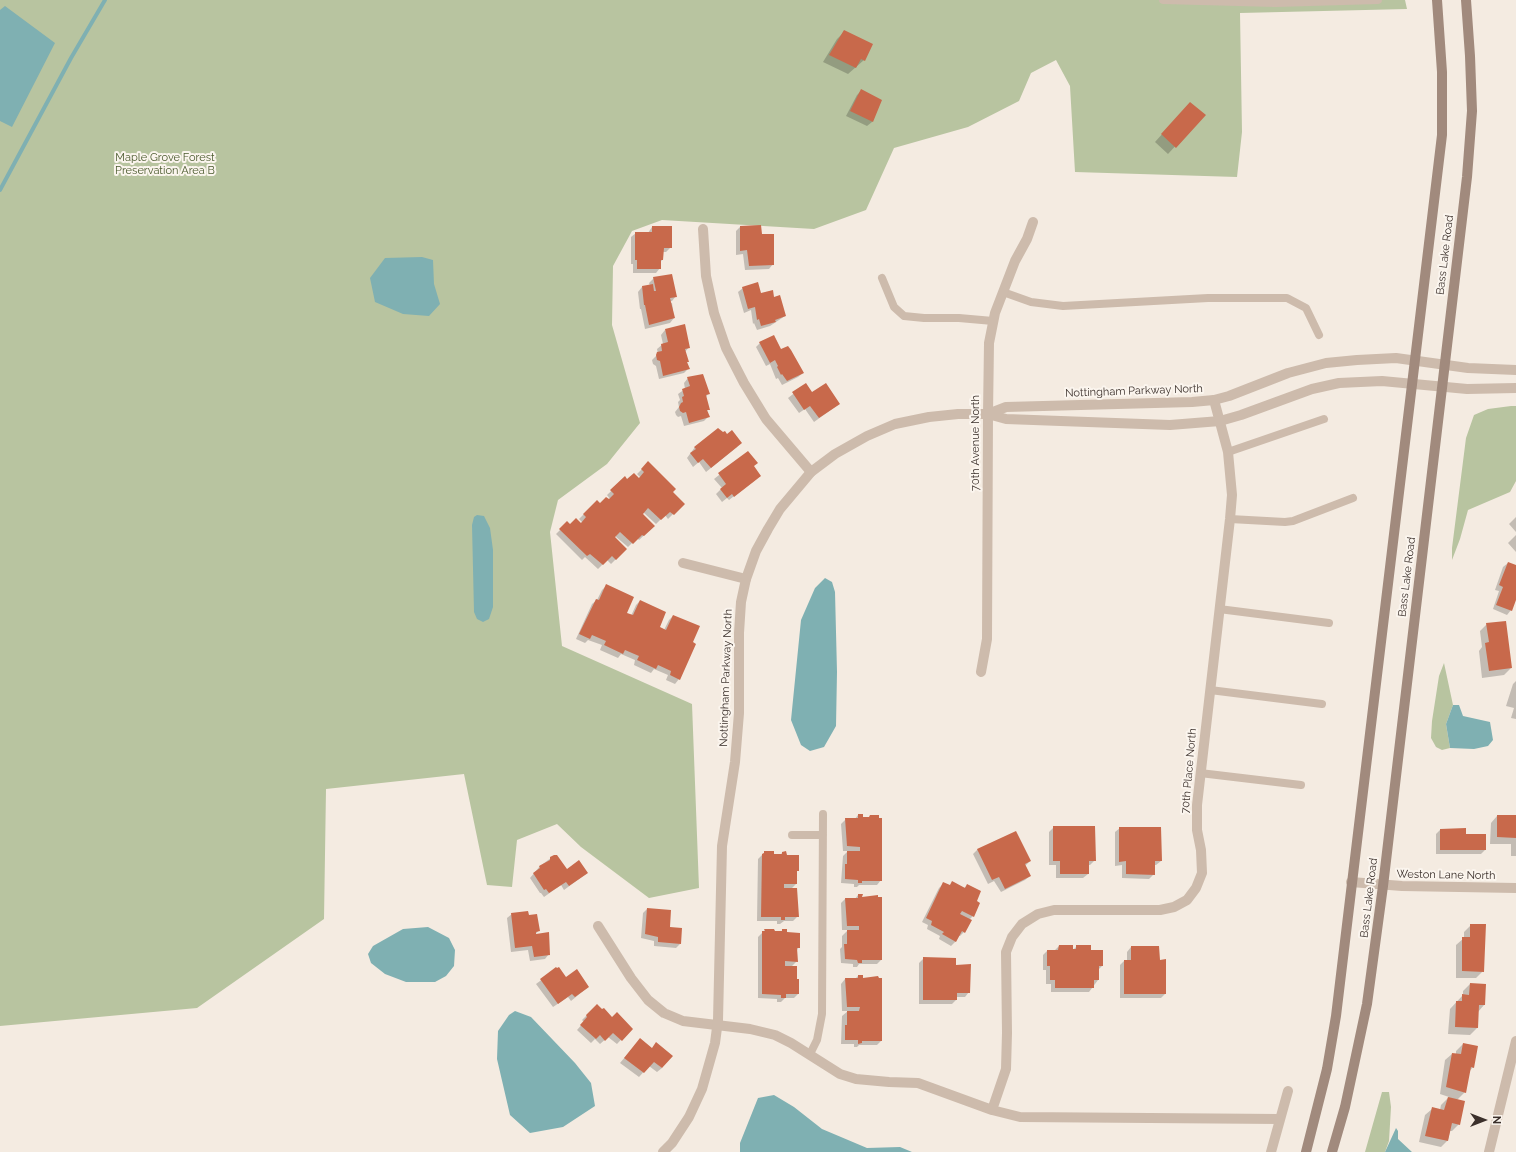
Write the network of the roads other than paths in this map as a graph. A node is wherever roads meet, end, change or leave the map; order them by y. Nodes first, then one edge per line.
1 (1163, 0) edge
2 (1378, 0) edge
3 (1437, 0) edge
4 (1466, 0) edge
5 (1276, 2) edge
6 (1033, 222) dead end
7 (703, 229) dead end
8 (882, 278) dead end
9 (1003, 292) junction
10 (993, 321) junction
11 (1319, 335) dead end
12 (1416, 360) junction
13 (1445, 364) junction
14 (1516, 370) edge
15 (1413, 383) junction
16 (1442, 387) junction
17 (1516, 388) edge
18 (1214, 400) junction
19 (988, 414) junction
20 (1324, 418) dead end
21 (1220, 421) junction
22 (1228, 452) junction
23 (811, 472) junction
24 (1352, 498) dead end
25 (1230, 518) junction
26 (683, 563) dead end
27 (746, 580) junction
28 (1219, 609) junction
29 (1329, 623) dead end
30 (981, 672) dead end
31 (1210, 690) junction
32 (1322, 704) dead end
33 (1200, 773) junction
34 (1301, 784) dead end
35 (823, 814) dead end
36 (792, 835) dead end
37 (823, 835) junction
38 (1351, 882) junction
39 (1383, 886) junction
40 (1516, 888) edge
41 (598, 926) dead end
42 (717, 1025) junction
43 (1516, 1041) edge
44 (810, 1054) junction
45 (1288, 1091) dead end
46 (992, 1110) junction
47 (1280, 1119) junction
48 (663, 1152) edge
49 (1271, 1152) edge
50 (1306, 1152) edge
51 (1332, 1152) edge
52 (1489, 1152) edge

1 - 5 lane
2 - 5 lane
3 - 12 main road, Bass Lake Road
4 - 13 main road, Bass Lake Road
6 - 9 street, 70th Avenue North
7 - 23 street
8 - 10 lane
9 - 10 street, 70th Avenue North
9 - 11 lane
10 - 19 street, 70th Avenue North
12 - 13 street, Nottingham Parkway North
12 - 15 main road, Bass Lake Road
12 - 18 street, Nottingham Parkway North
13 - 14 street, Nottingham Parkway North
13 - 16 main road, Bass Lake Road
15 - 16 street, Nottingham Parkway North
15 - 21 street, Nottingham Parkway North
15 - 38 main road, Bass Lake Road
16 - 17 street, Nottingham Parkway North
16 - 39 main road, Bass Lake Road
18 - 19 street, Nottingham Parkway North
18 - 21 street, 70th Place North
19 - 21 street, Nottingham Parkway North
19 - 23 street, Nottingham Parkway North
19 - 30 street, 70th Avenue North
20 - 22 lane
21 - 22 street, 70th Place North
22 - 25 street, 70th Place North
23 - 27 street, Nottingham Parkway North
24 - 25 lane
25 - 28 street, 70th Place North
26 - 27 street
27 - 42 street, Nottingham Parkway North
28 - 29 lane
28 - 31 street, 70th Place North
31 - 32 lane
31 - 33 street, 70th Place North
33 - 34 lane
33 - 46 street, 70th Place North
35 - 37 lane
36 - 37 lane
37 - 44 lane
38 - 39 street, Weston Lane North
38 - 50 main road, Bass Lake Road
39 - 40 street, Weston Lane North
39 - 51 main road, Bass Lake Road
41 - 42 street
42 - 44 street
42 - 48 street, Nottingham Parkway North
43 - 52 street
44 - 46 street
45 - 47 street
46 - 47 street
47 - 49 street

